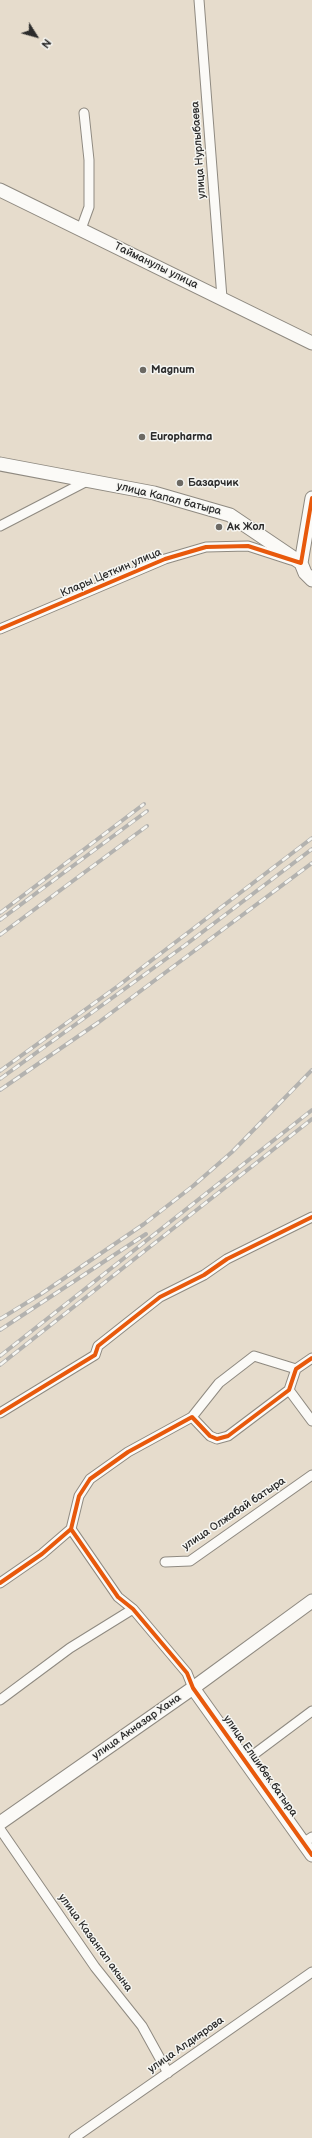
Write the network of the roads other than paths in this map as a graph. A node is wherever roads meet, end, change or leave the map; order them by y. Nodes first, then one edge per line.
1 (199, 0) edge
2 (84, 113) dead end
3 (0, 190) edge
4 (81, 229) junction
5 (222, 298) junction
6 (312, 344) edge
7 (0, 464) edge
8 (89, 480) junction
9 (312, 498) edge
10 (0, 526) edge
11 (309, 541) edge
12 (306, 572) edge
13 (0, 629) edge
14 (312, 1218) edge
15 (312, 1358) edge
16 (296, 1368) junction
17 (289, 1390) junction
18 (0, 1413) edge
19 (192, 1417) junction
20 (312, 1422) edge
21 (312, 1475) edge
22 (71, 1529) junction
23 (166, 1562) dead end
24 (0, 1583) edge
25 (312, 1601) edge
26 (133, 1609) junction
27 (193, 1688) junction
28 (0, 1700) edge
29 (312, 1711) edge
30 (245, 1760) junction
31 (0, 1823) edge
32 (0, 1829) edge
33 (308, 1840) edge
34 (312, 1855) edge
35 (312, 1972) edge
36 (168, 2072) junction
37 (74, 2138) edge

1 - 5 street, улица Нурлыбаева
2 - 4 street
3 - 4 main road, Тайманулы улица
4 - 5 main road, Тайманулы улица
5 - 6 main road, Тайманулы улица
7 - 8 main road, улица Капал батыра
8 - 10 street
8 - 12 main road, улица Капал батыра
9 - 11 main road
11 - 12 main road
12 - 13 street, Клары Цеткин улица
14 - 18 street
15 - 16 street
16 - 17 street
16 - 19 street
17 - 19 street
17 - 20 street
19 - 22 street
21 - 23 street, улица Олжабай батыра
22 - 24 street
22 - 26 street
25 - 27 main road, улица Акназар Хана
26 - 27 street
26 - 28 street
27 - 30 main road, улица Елшибек батыра
27 - 31 main road, улица Акназар Хана
29 - 30 street
30 - 33 main road, улица Елшибек батыра
32 - 36 street, улица Казангап акына
33 - 34 main road, улица Елшибек батыра
35 - 36 street, улица Алдиярова
36 - 37 street, улица Алдиярова

